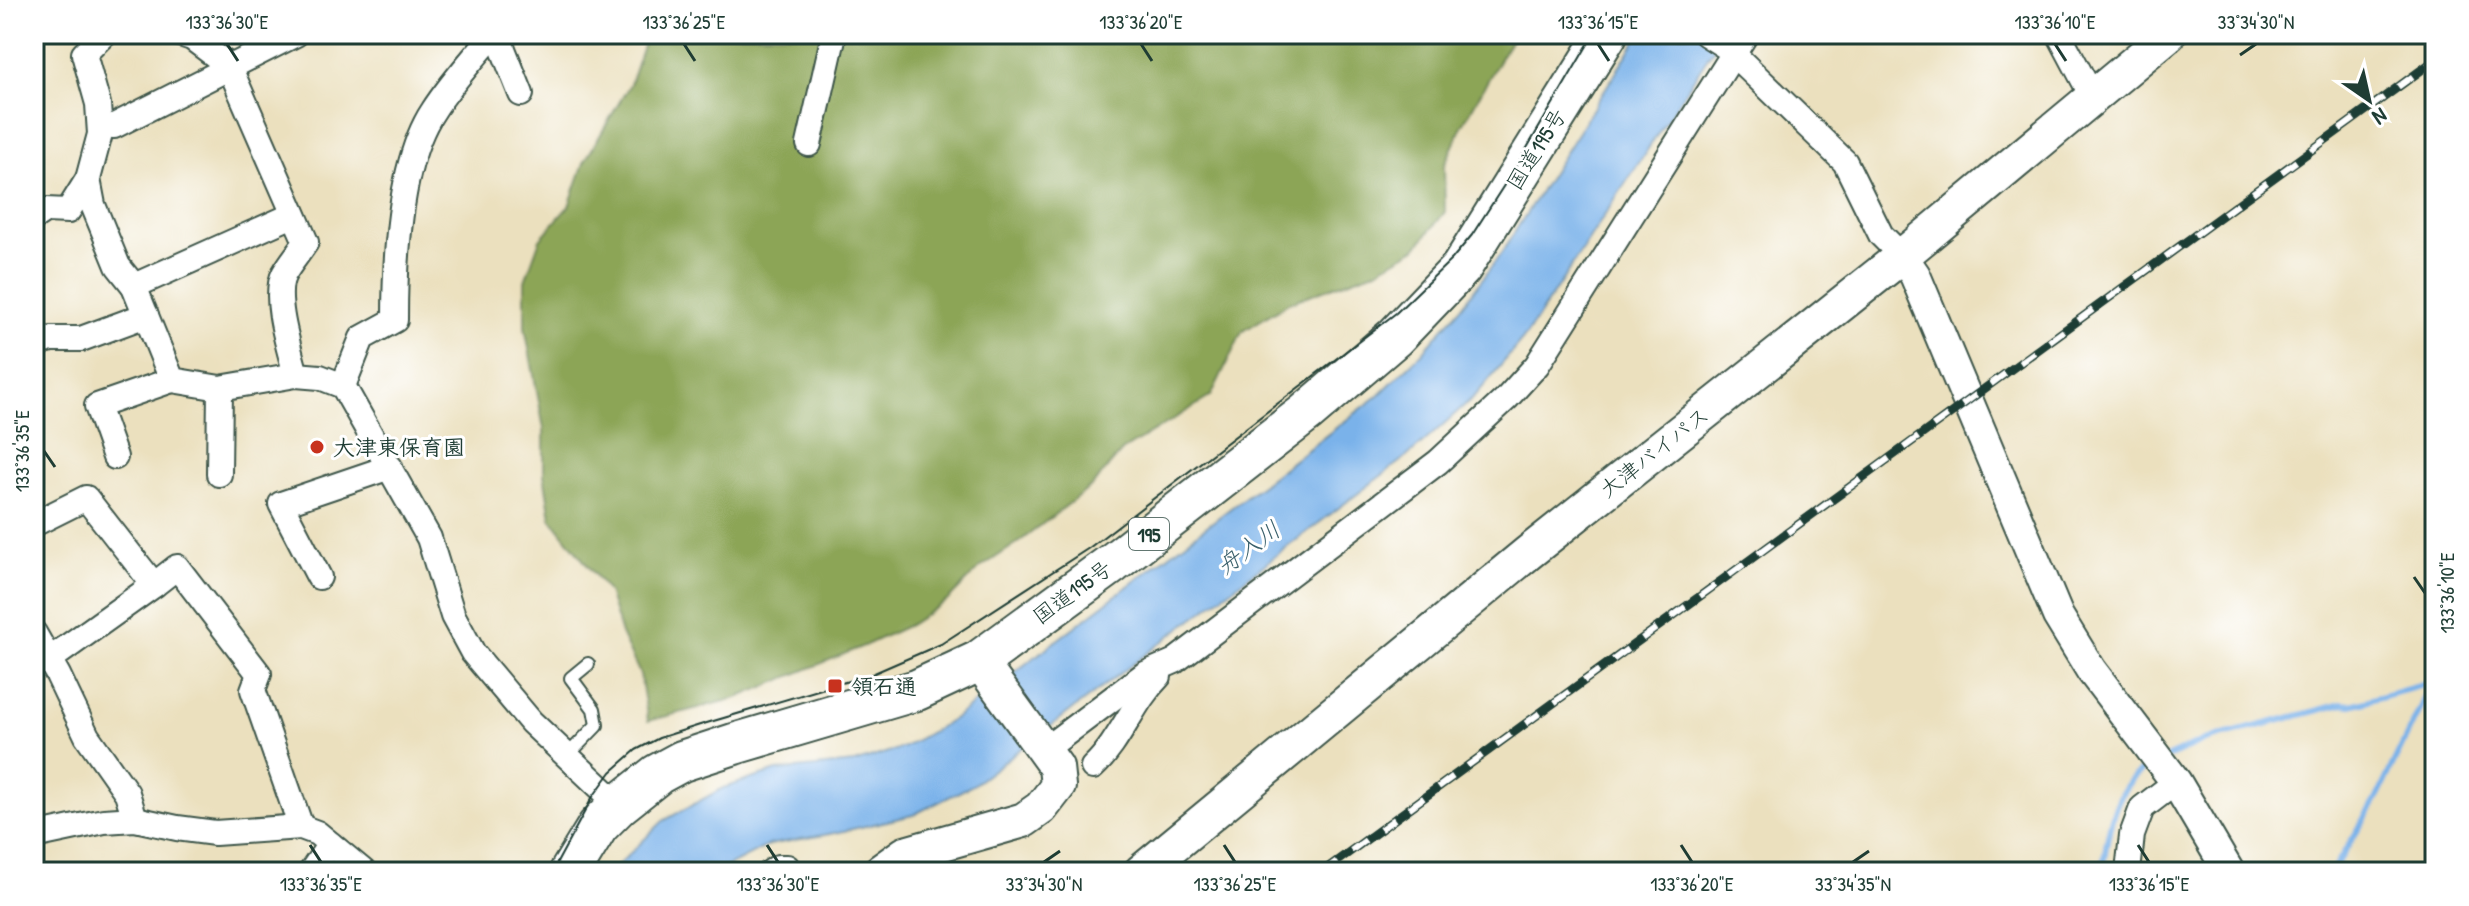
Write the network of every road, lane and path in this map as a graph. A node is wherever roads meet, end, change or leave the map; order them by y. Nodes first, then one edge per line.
1 (104, 34) edge
2 (180, 34) edge
3 (296, 34) edge
4 (495, 34) edge
5 (834, 34) edge
6 (1607, 34) edge
7 (1758, 34) edge
8 (2059, 34) edge
9 (2169, 34) edge
10 (1727, 42) edge
11 (229, 66) junction
12 (521, 94) dead end
13 (2092, 96) junction
14 (114, 126) dead end
15 (809, 144) dead end
16 (1838, 156) junction
17 (88, 179) junction
18 (293, 215) junction
19 (34, 218) edge
20 (1902, 256) junction
21 (134, 286) junction
22 (146, 315) junction
23 (34, 345) edge
24 (296, 375) junction
25 (172, 380) junction
26 (343, 386) junction
27 (220, 388) junction
28 (115, 457) dead end
29 (390, 467) junction
30 (219, 474) dead end
31 (34, 524) edge
32 (319, 577) dead end
33 (154, 585) junction
34 (34, 633) edge
35 (49, 660) junction
36 (1175, 661) junction
37 (588, 664) dead end
38 (987, 673) junction
39 (1042, 747) junction
40 (566, 757) junction
41 (1093, 767) dead end
42 (2176, 782) junction
43 (619, 805) junction
44 (135, 819) junction
45 (301, 827) junction
46 (34, 836) edge
47 (330, 844) junction
48 (311, 872) edge
49 (364, 872) edge
50 (570, 872) edge
51 (771, 872) edge
52 (790, 872) edge
53 (880, 872) edge
54 (1141, 872) edge
55 (2128, 872) edge
56 (2229, 872) edge

1 - 17 street
2 - 11 street
3 - 11 street
4 - 12 street
4 - 26 street
5 - 15 street
6 - 38 highway, 国道195号 / 195
7 - 16 street
8 - 13 street
9 - 13 main road, 大津バイパス
10 - 16 street
10 - 36 street
11 - 14 street
11 - 18 street
13 - 20 main road, 大津バイパス
16 - 20 street
17 - 19 street
17 - 21 street
18 - 21 street
18 - 24 street
20 - 42 street
20 - 54 main road, 大津バイパス
21 - 22 street
22 - 23 street
22 - 25 street
24 - 26 street
24 - 27 street
25 - 27 street
25 - 28 street
26 - 29 street
27 - 30 street
29 - 32 street
29 - 40 street
31 - 33 street
33 - 35 street
33 - 45 street
34 - 35 street
35 - 44 street
36 - 39 street
36 - 41 street
37 - 40 lane
38 - 39 main road
38 - 43 highway, 国道195号 / 195
39 - 53 main road
40 - 43 street
42 - 55 street
42 - 56 street
43 - 50 highway, 国道195号 / 195
44 - 45 street
44 - 46 street
45 - 47 street
47 - 48 street
47 - 49 street
51 - 52 street

